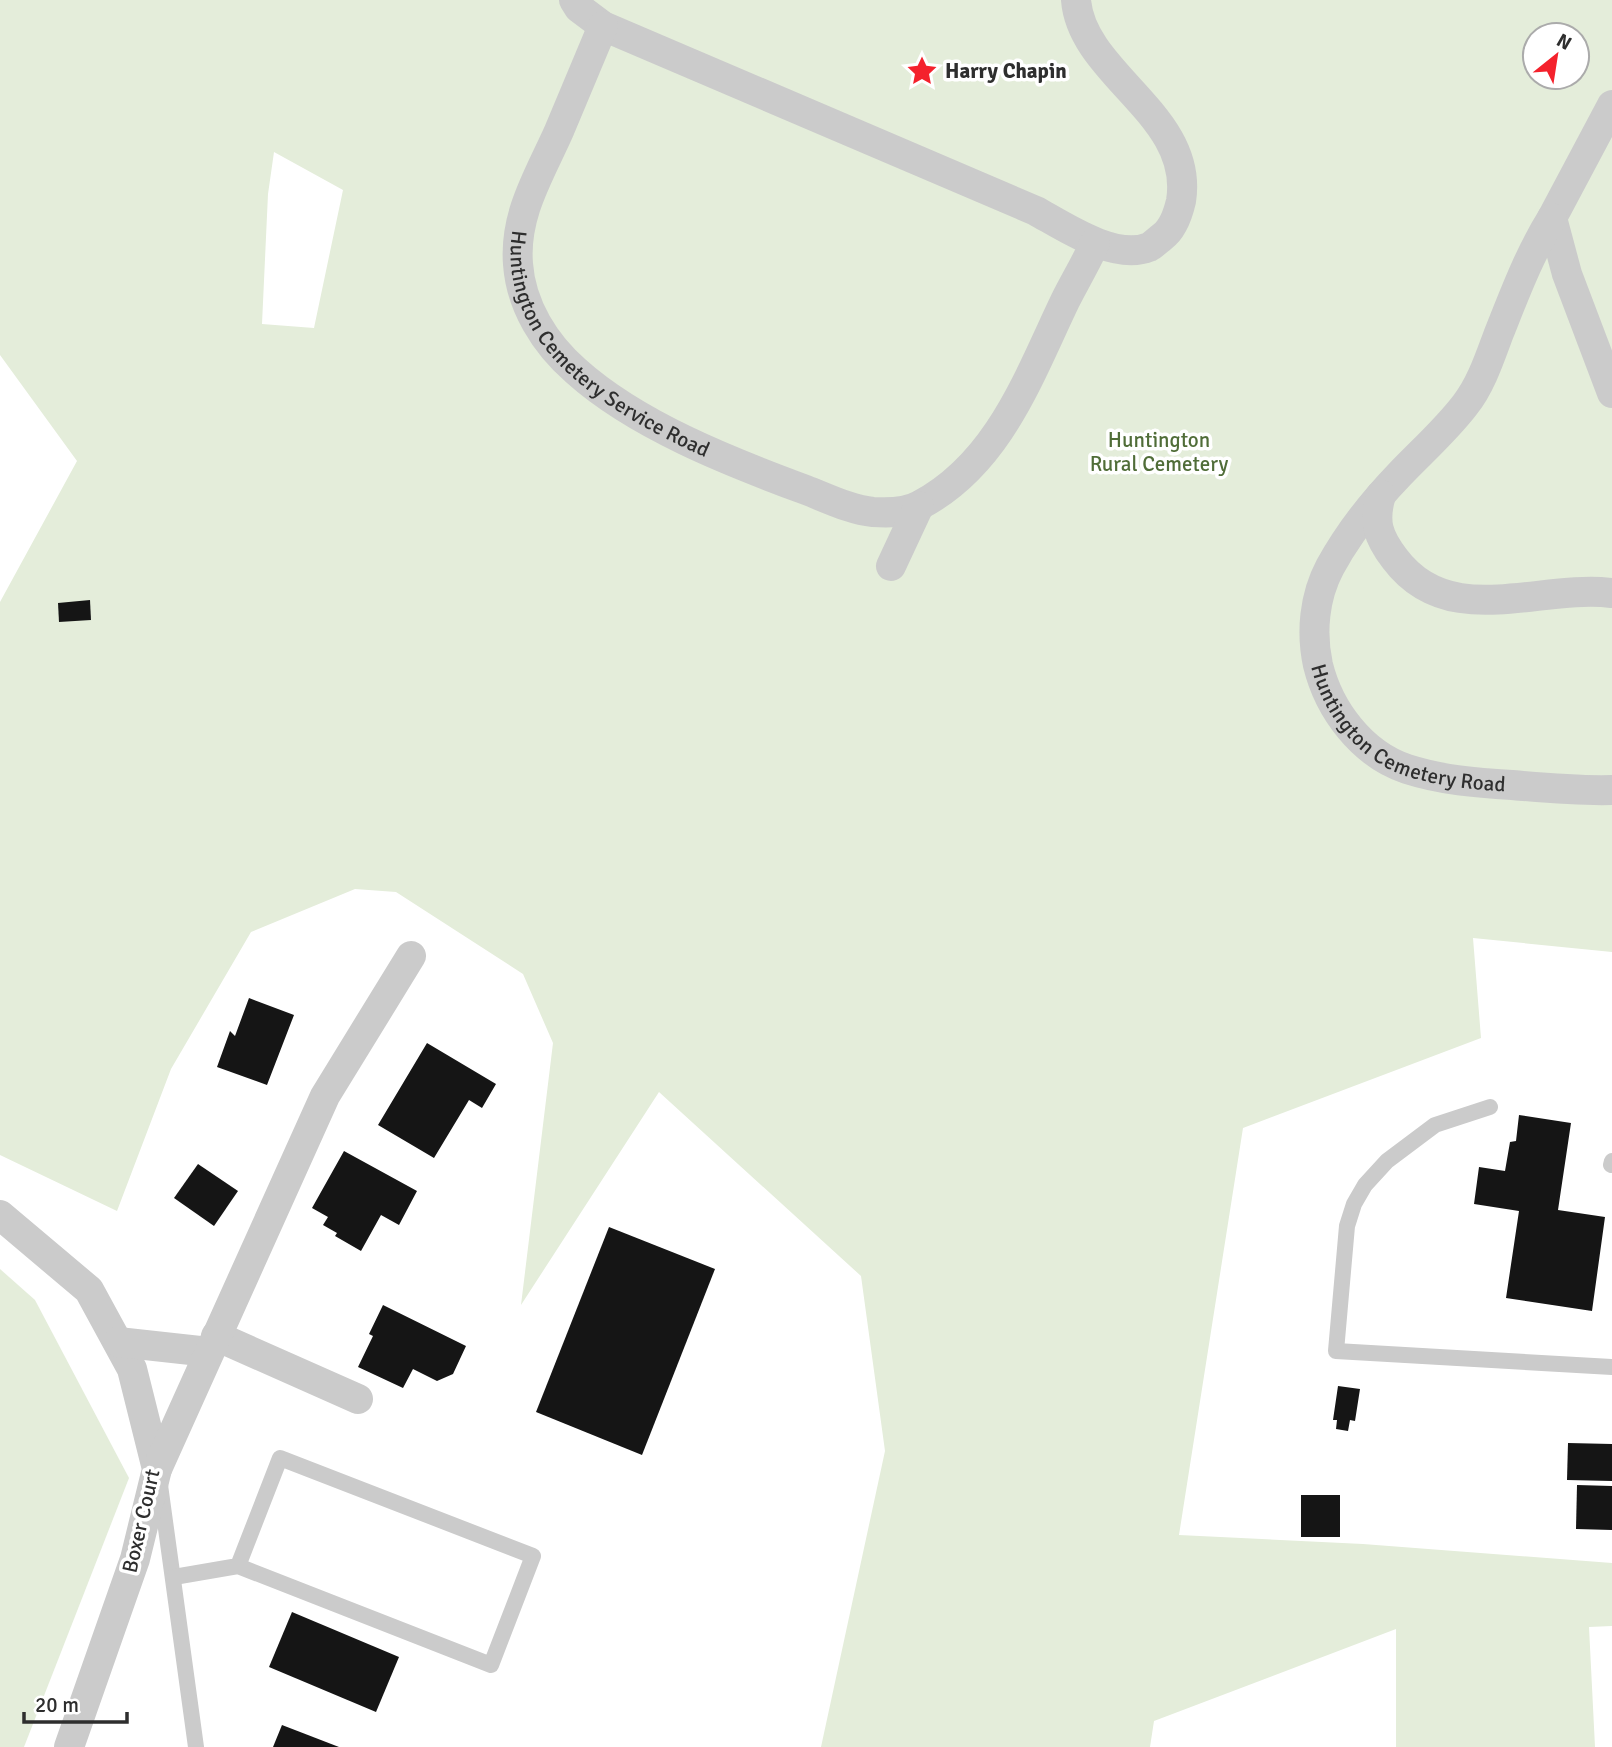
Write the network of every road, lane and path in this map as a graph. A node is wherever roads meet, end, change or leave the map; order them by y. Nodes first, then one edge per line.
1 (573, 0) edge
2 (1076, 0) edge
3 (603, 26) junction
4 (1612, 105) edge
5 (1552, 218) junction
6 (1095, 243) junction
7 (1612, 393) edge
8 (1381, 495) junction
9 (919, 506) junction
10 (891, 566) dead end
11 (1612, 593) edge
12 (1612, 790) edge
13 (411, 956) dead end
14 (1490, 1107) dead end
15 (0, 1215) edge
16 (118, 1342) junction
17 (212, 1344) junction
18 (1612, 1367) edge
19 (358, 1399) dead end
20 (157, 1469) junction
21 (238, 1566) junction
22 (174, 1577) junction
23 (69, 1747) edge
24 (196, 1747) edge

1 - 3 street
2 - 6 street
3 - 6 street
3 - 9 street, Huntington Cemetery Service Road
4 - 5 street, Huntington Cemetery Road
5 - 7 street
5 - 8 street, Huntington Cemetery Road
6 - 9 street, Huntington Cemetery Service Road
8 - 11 street
8 - 12 street, Huntington Cemetery Road
9 - 10 street, Huntington Cemetery Service Road
13 - 17 street
14 - 18 lane
15 - 16 street, Boxer Court
16 - 17 street
16 - 20 street, Boxer Court
17 - 19 street
17 - 20 street
20 - 22 lane
20 - 23 street, Boxer Court
21 - 21 lane
21 - 22 lane
22 - 24 lane

